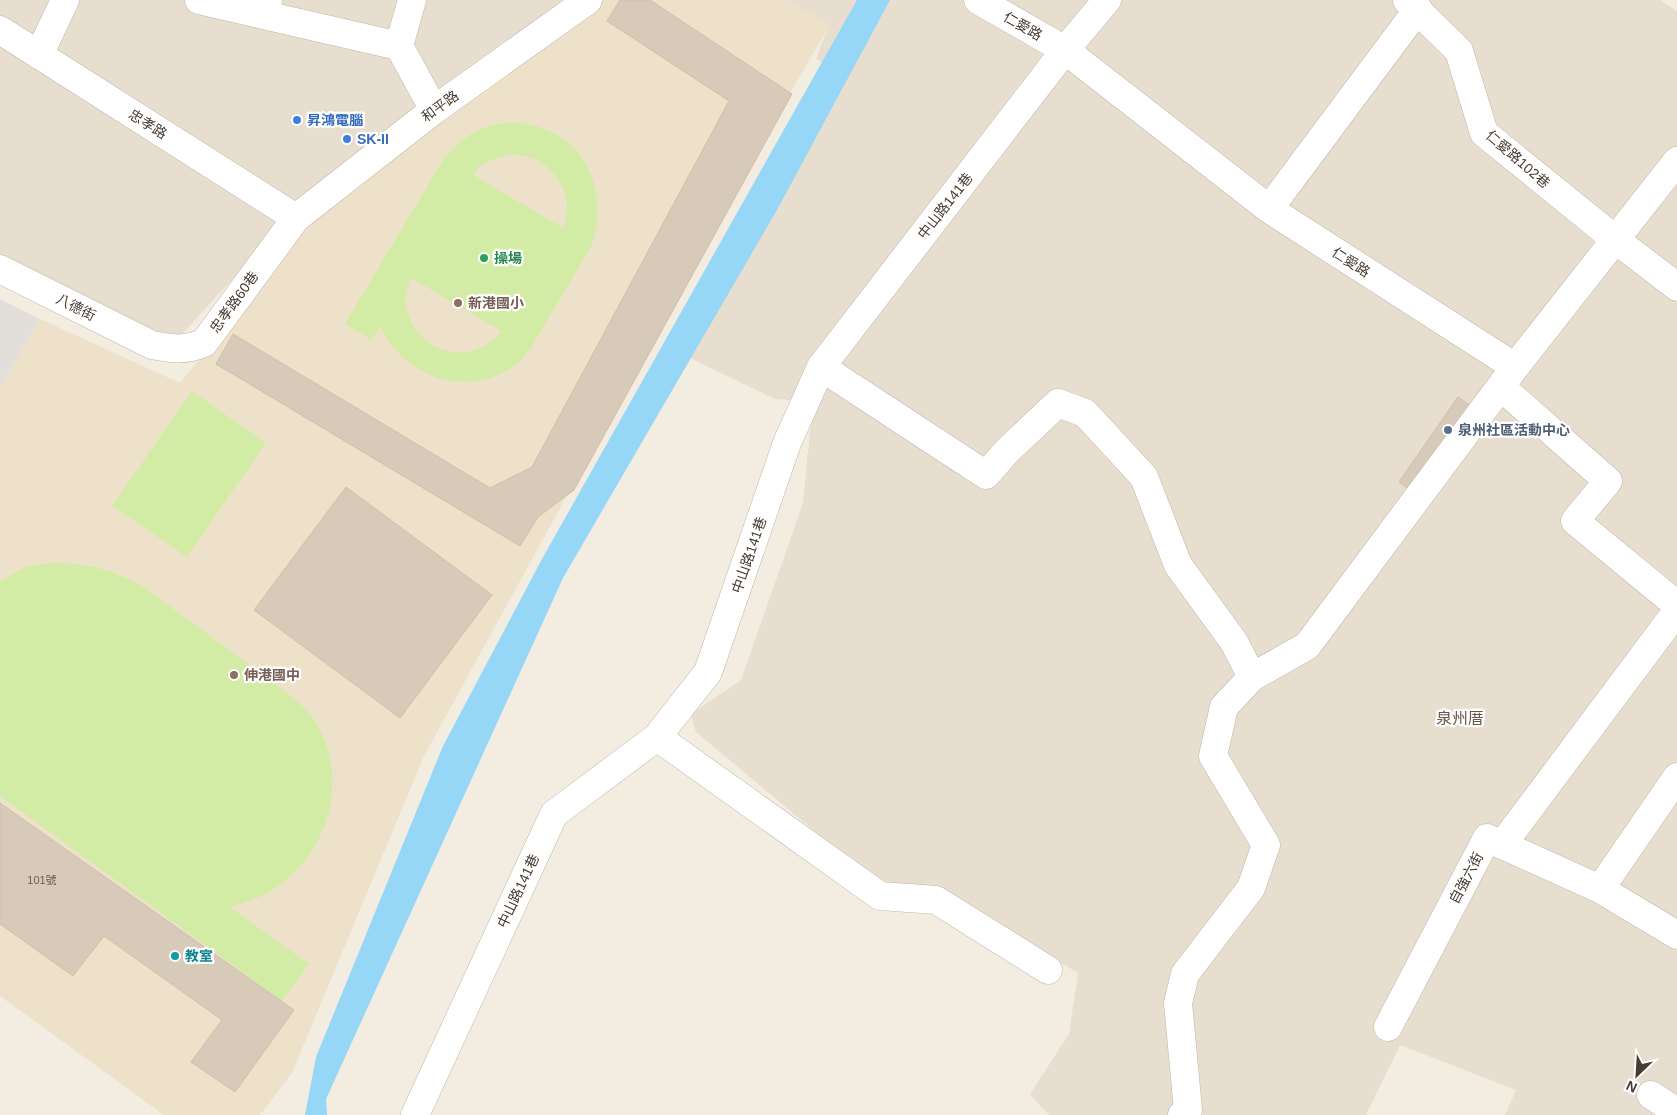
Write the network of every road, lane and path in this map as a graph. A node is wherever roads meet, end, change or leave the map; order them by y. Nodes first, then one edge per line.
1 (65, 0) edge
2 (199, 0) edge
3 (412, 0) edge
4 (588, 0) edge
5 (978, 0) edge
6 (1107, 0) edge
7 (1412, 4) edge
8 (266, 7) edge
9 (0, 30) edge
10 (399, 46) junction
11 (1065, 50) junction
12 (39, 55) junction
13 (434, 110) junction
14 (1677, 161) edge
15 (1269, 209) junction
16 (296, 218) junction
17 (1616, 240) junction
18 (0, 269) edge
19 (1677, 287) edge
20 (152, 345) joint
21 (821, 367) junction
22 (1508, 377) junction
23 (1677, 604) edge
24 (1677, 611) edge
25 (1252, 677) junction
26 (657, 738) junction
27 (1677, 777) edge
28 (1502, 846) junction
29 (1600, 889) junction
30 (1677, 934) edge
31 (1048, 970) dead end
32 (1388, 1027) dead end
33 (1651, 1095) dead end
34 (1677, 1112) edge
35 (415, 1115) edge
36 (1182, 1115) edge

1 - 12 street
2 - 8 street
3 - 10 street
4 - 13 street, 和平路
5 - 11 street, 仁愛路
6 - 11 street, 中山路141巷
7 - 15 street, 仁愛路102巷
7 - 17 street, 仁愛路102巷
8 - 10 street
9 - 12 street, 忠孝路
10 - 13 street
11 - 15 street, 仁愛路
11 - 21 street, 中山路141巷
12 - 16 street, 忠孝路
13 - 16 street, 和平路
14 - 17 street
15 - 22 street, 仁愛路
16 - 20 street, 忠孝路60巷
17 - 19 street, 仁愛路102巷
17 - 22 street
18 - 20 street, 八德街
21 - 25 street
21 - 26 street, 中山路141巷
22 - 23 street, 仁愛路
22 - 25 street
24 - 28 street
25 - 36 street
26 - 31 street
26 - 35 street, 中山路141巷
27 - 29 street
28 - 29 street, 自強六街
28 - 32 street, 自強六街
29 - 30 street, 自強六街
33 - 34 street

